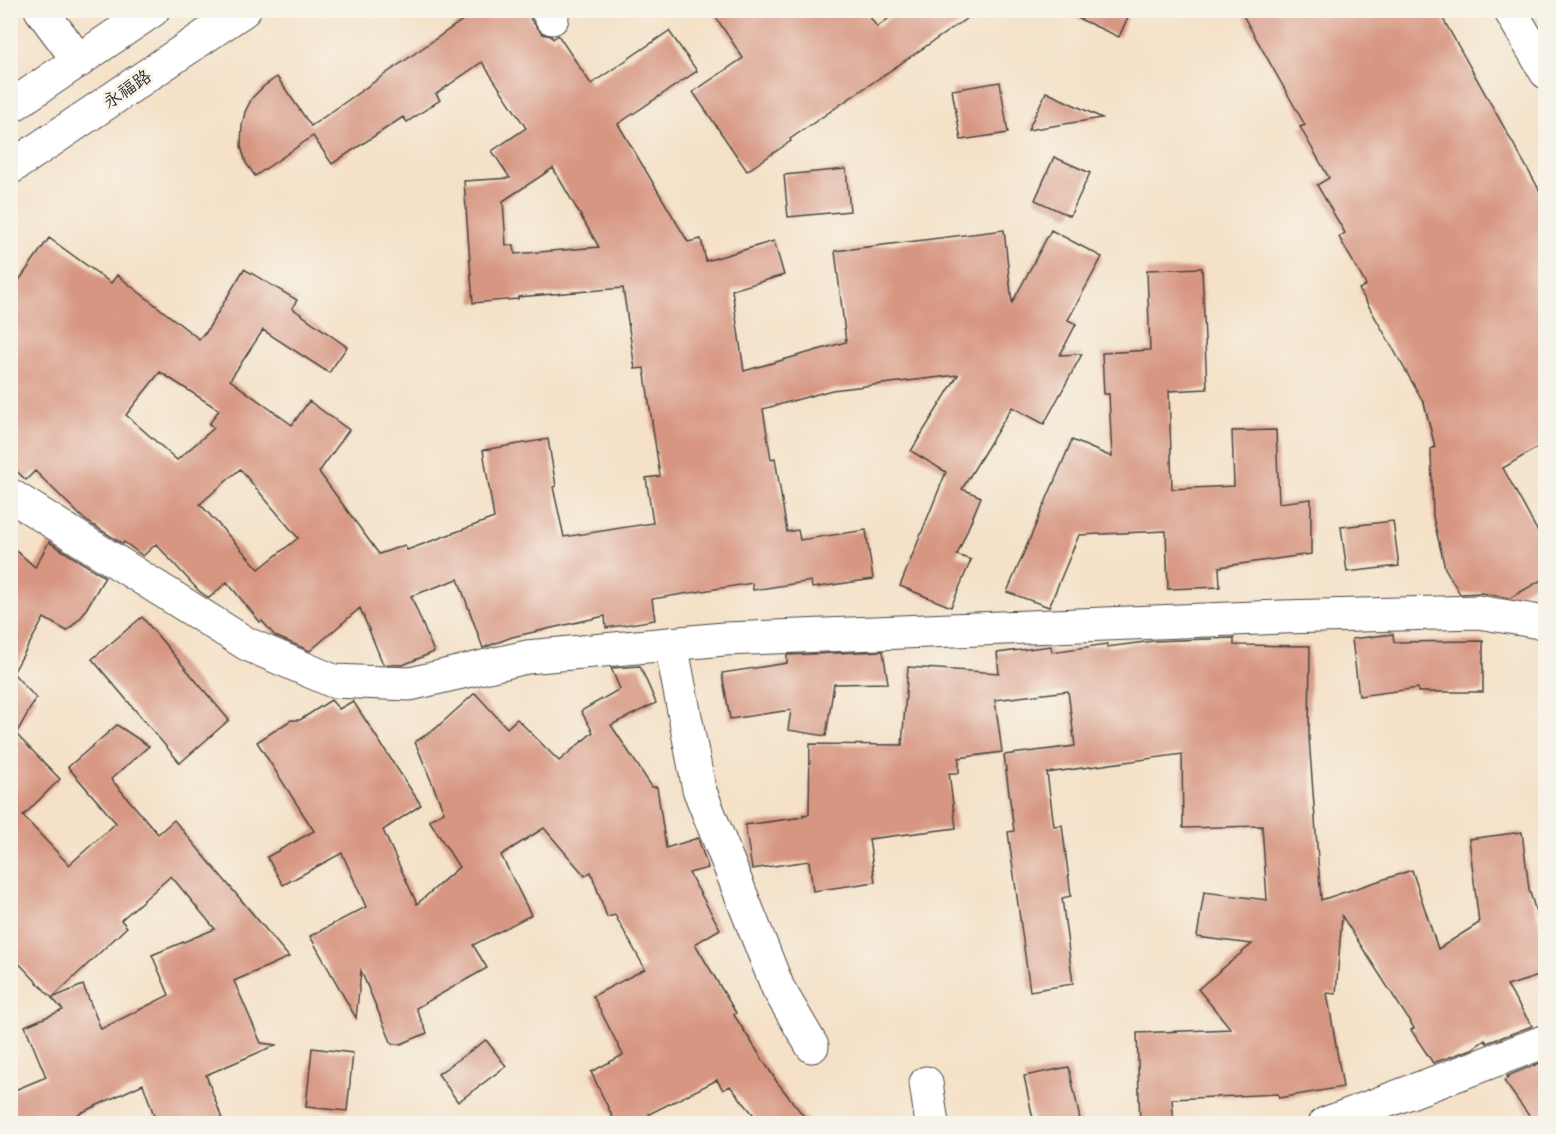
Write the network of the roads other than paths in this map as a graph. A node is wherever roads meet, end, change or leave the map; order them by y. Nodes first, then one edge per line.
1 (40, 10) edge
2 (153, 10) edge
3 (244, 10) edge
4 (1510, 10) edge
5 (79, 60) junction
6 (1545, 72) edge
7 (10, 107) edge
8 (10, 168) edge
9 (10, 495) edge
10 (1545, 623) edge
11 (671, 644) junction
12 (1545, 1041) edge
13 (812, 1046) dead end
14 (926, 1083) dead end
15 (932, 1124) edge
16 (1325, 1124) edge

1 - 5 street
2 - 5 street
3 - 8 street, 永福路
4 - 6 street
5 - 7 street
9 - 11 street
10 - 11 street
11 - 13 street
12 - 16 street
14 - 15 street

